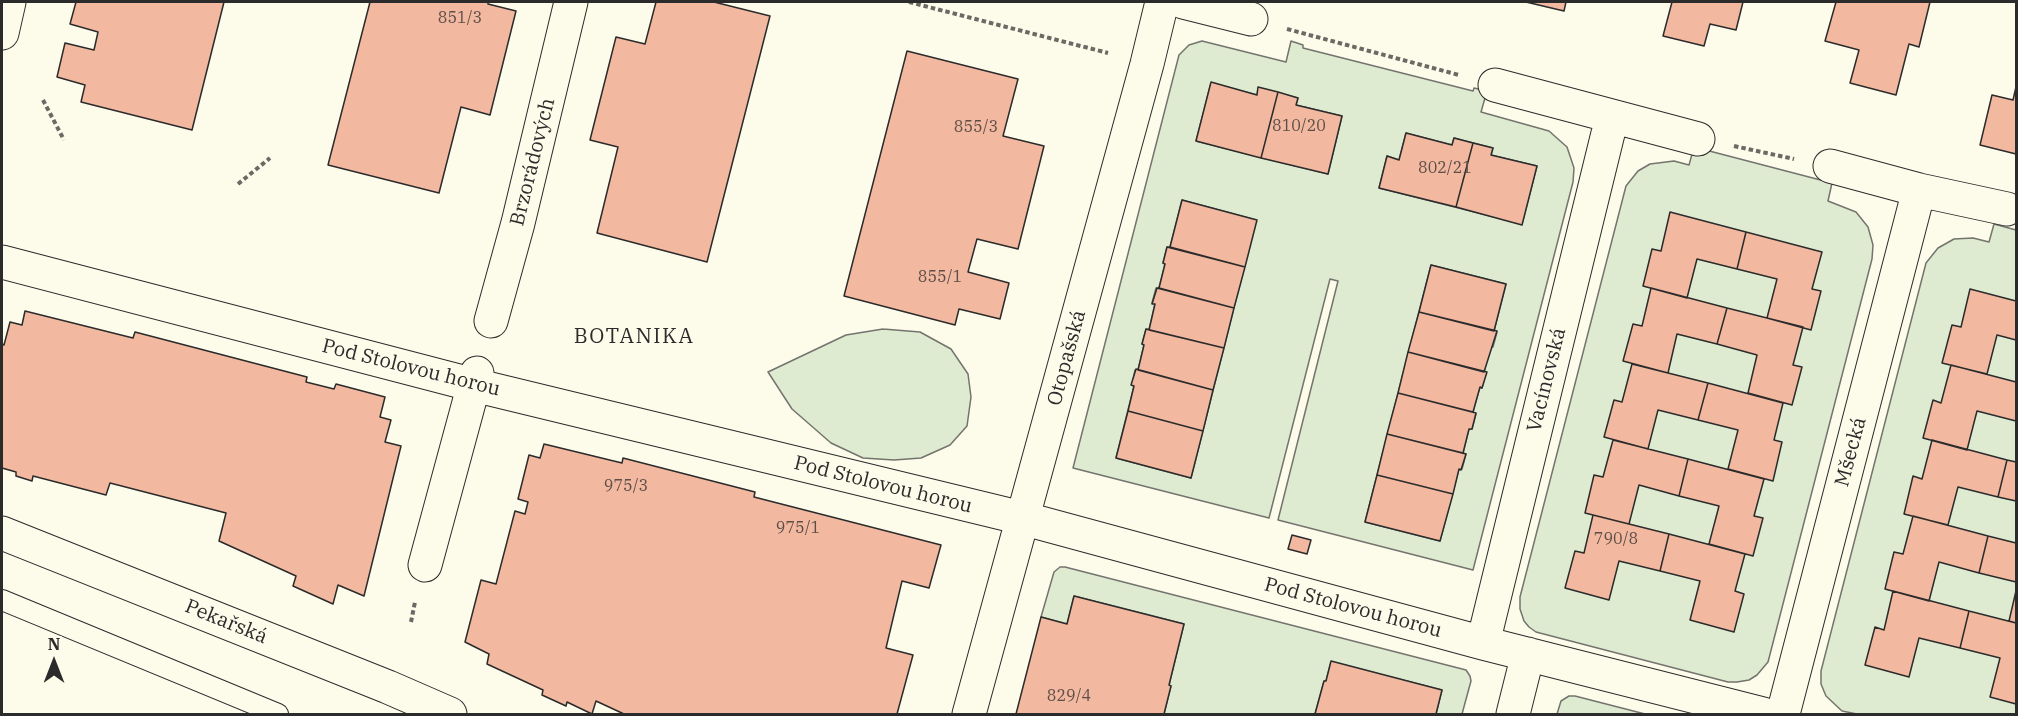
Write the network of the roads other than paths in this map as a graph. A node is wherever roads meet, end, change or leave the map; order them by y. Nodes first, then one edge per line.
1 (9, 2) edge
2 (571, 2) edge
3 (1162, 2) edge
4 (1183, 2) edge
5 (1251, 19) road end
6 (2, 33) edge
7 (1495, 85) road end
8 (1612, 117) junction
9 (1698, 139) road end
10 (1830, 166) road end
11 (1920, 190) junction
12 (2007, 209) dead end
13 (2, 262) edge
14 (491, 321) dead end
15 (476, 379) junction
16 (1022, 518) junction
17 (2, 533) edge
18 (425, 565) dead end
19 (2, 600) edge
20 (1483, 643) junction
21 (1528, 654) junction
22 (278, 714) edge
23 (450, 714) edge
24 (969, 714) edge
25 (1513, 714) edge
26 (1763, 714) edge
27 (1782, 714) edge

1 - 6 street
2 - 14 street, Brzorádových
3 - 16 street, Otopašská
4 - 5 street
7 - 8 street
8 - 9 street
8 - 20 street, Vacínovská
10 - 11 street
11 - 12 street
11 - 27 street, Mšecká
13 - 15 street, Pod Stolovou horou
15 - 16 street, Pod Stolovou horou
15 - 18 street
16 - 20 street, Pod Stolovou horou
16 - 24 street, Otopašská
17 - 23 street, Pekařská
19 - 22 lane
20 - 21 street, Pod Stolovou horou
21 - 25 street
21 - 26 street, Pod Stolovou horou

